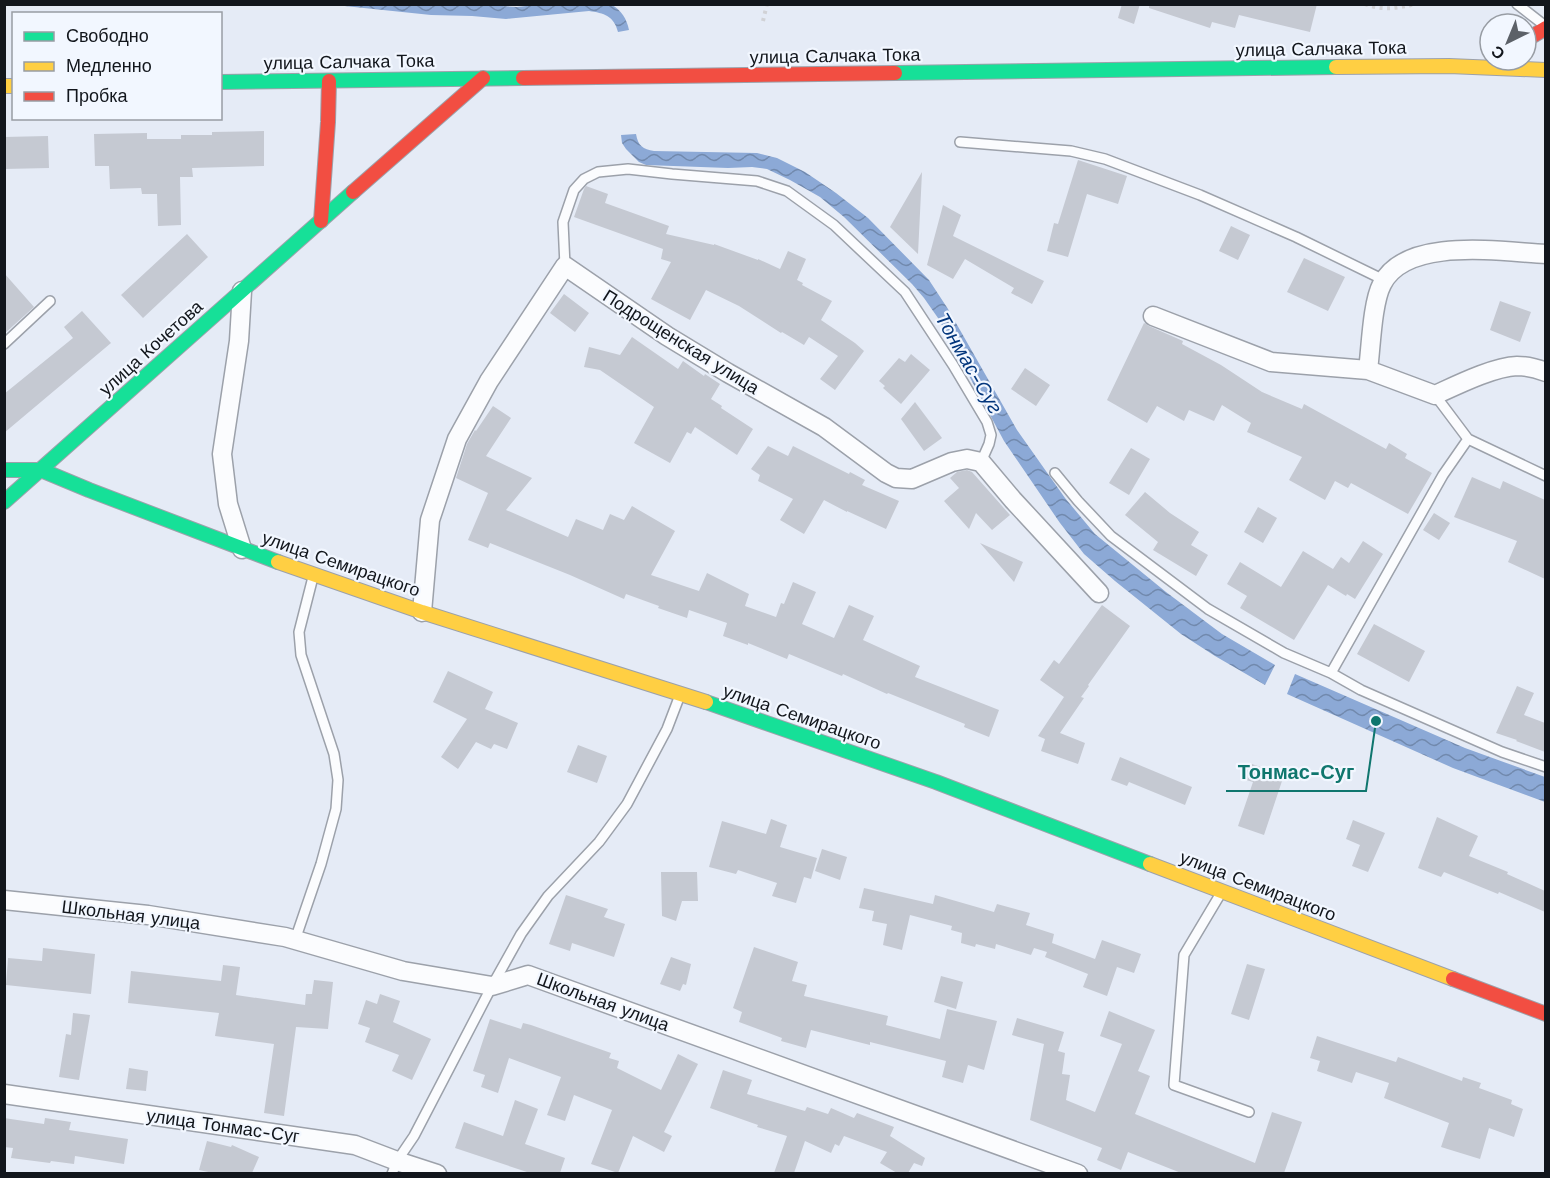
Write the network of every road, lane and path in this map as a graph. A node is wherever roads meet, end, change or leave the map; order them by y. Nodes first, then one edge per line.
1 (767, 4) edge
2 (1365, 4) edge
3 (1416, 4) edge
4 (1517, 4) edge
5 (762, 21) dead end
6 (1545, 27) edge
7 (1478, 60) edge
8 (1449, 66) junction
9 (1545, 70) edge
10 (483, 78) junction
11 (329, 81) junction
12 (222, 82) edge
13 (960, 142) dead end
14 (321, 221) junction
15 (1545, 254) edge
16 (565, 266) junction
17 (1384, 280) junction
18 (242, 291) junction
19 (50, 301) dead end
20 (1153, 316) dead end
21 (4, 344) edge
22 (1368, 370) junction
23 (1545, 372) edge
24 (1435, 395) junction
25 (1468, 439) junction
26 (981, 462) junction
27 (4, 470) edge
28 (41, 470) junction
29 (1055, 473) dead end
30 (1545, 476) edge
31 (4, 502) edge
32 (242, 549) junction
33 (314, 574) junction
34 (1100, 593) dead end
35 (422, 612) junction
36 (1331, 673) junction
37 (681, 693) junction
38 (1545, 767) edge
39 (1222, 891) junction
40 (4, 900) edge
41 (295, 939) junction
42 (492, 986) junction
43 (1545, 1014) edge
44 (4, 1094) edge
45 (1249, 1112) dead end
46 (394, 1167) edge
47 (437, 1173) edge
48 (1078, 1173) edge

1 - 5 path
2 - 3 path
4 - 6 lane
7 - 8 street, улица Салчака Тока
8 - 9 street, улица Салчака Тока
8 - 10 street, улица Салчака Тока
10 - 11 street, улица Салчака Тока
10 - 14 street, улица Кочетова
11 - 12 street, улица Салчака Тока
11 - 14 street
13 - 17 lane
14 - 18 street, улица Кочетова
15 - 17 street
16 - 26 street, Подрощенская улица
16 - 26 lane
16 - 35 street
17 - 22 street
18 - 28 street, улица Кочетова
18 - 32 street
19 - 21 lane
20 - 22 street
22 - 24 street
23 - 24 street
24 - 25 lane
25 - 30 lane
25 - 36 lane
26 - 34 street
27 - 28 street
28 - 31 street, улица Кочетова
28 - 32 street, улица Семирацкого
29 - 36 lane
32 - 33 street, улица Семирацкого
33 - 35 street, улица Семирацкого
33 - 41 lane
35 - 37 street, улица Семирацкого
36 - 38 lane
37 - 39 street, улица Семирацкого
37 - 42 lane
39 - 43 street, улица Семирацкого
39 - 45 lane
40 - 41 street, Школьная улица
41 - 42 street, Школьная улица
42 - 46 lane
42 - 48 street, Школьная улица
44 - 46 street, улица Тонмас-Суг
46 - 47 street, улица Тонмас-Суг

